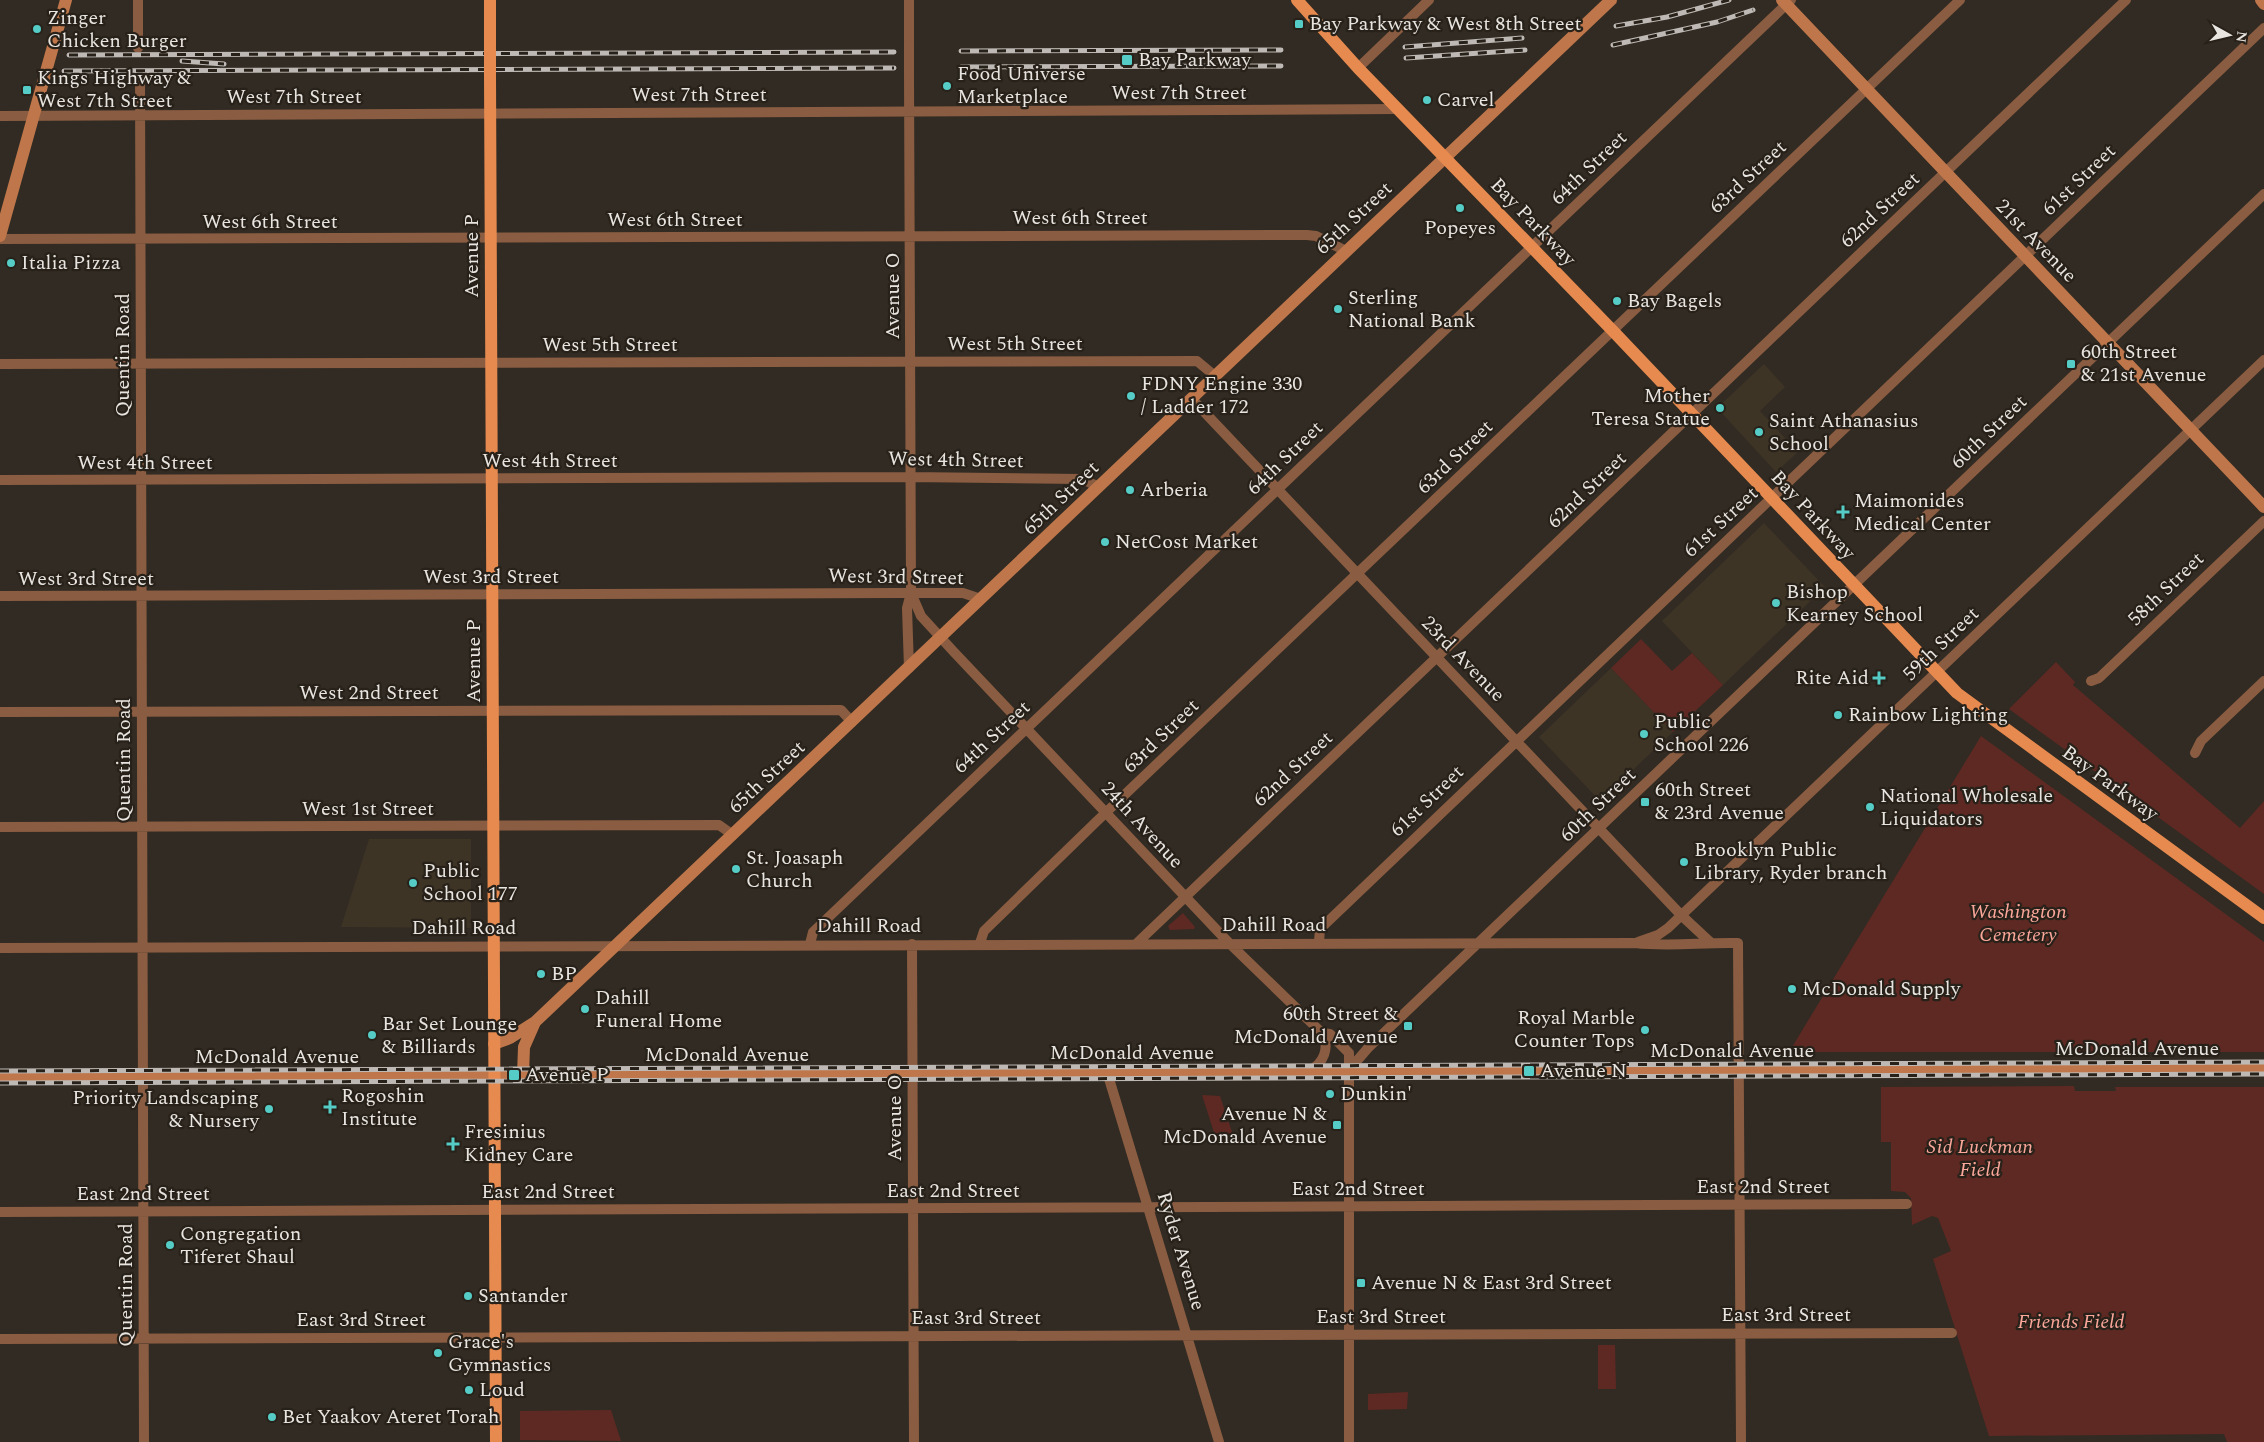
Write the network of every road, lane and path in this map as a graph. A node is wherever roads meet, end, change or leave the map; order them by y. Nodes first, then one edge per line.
1 (66, 0) edge
2 (138, 0) edge
3 (490, 0) edge
4 (908, 0) edge
5 (1297, 0) edge
6 (1429, 0) edge
7 (1611, 0) edge
8 (1960, 0) edge
9 (2126, 0) edge
10 (2261, 0) edge
11 (1786, 1) edge
12 (2264, 4) edge
13 (2264, 28) edge
14 (138, 48) dead end
15 (1358, 68) junction
16 (140, 78) dead end
17 (1867, 88) junction
18 (1398, 109) junction
19 (909, 112) junction
20 (490, 113) junction
21 (33, 115) junction
22 (140, 115) junction
23 (0, 116) edge
24 (1446, 157) junction
25 (1945, 172) junction
26 (2264, 194) edge
27 (910, 237) junction
28 (0, 238) edge
29 (491, 238) junction
30 (140, 240) junction
31 (1531, 248) junction
32 (1346, 251) junction
33 (2025, 256) junction
34 (1613, 331) junction
35 (2108, 343) junction
36 (2264, 360) edge
37 (910, 362) junction
38 (491, 363) junction
39 (0, 364) edge
40 (140, 364) junction
41 (1215, 376) junction
42 (1192, 399) junction
43 (1692, 415) junction
44 (2190, 430) junction
45 (910, 477) junction
46 (492, 478) junction
47 (0, 480) edge
48 (140, 480) junction
49 (1099, 487) junction
50 (1277, 489) junction
51 (1772, 498) junction
52 (2264, 507) edge
53 (2264, 521) edge
54 (1358, 573) junction
55 (1854, 585) junction
56 (911, 593) junction
57 (492, 594) junction
58 (0, 596) edge
59 (141, 596) junction
60 (982, 599) junction
61 (941, 638) junction
62 (1437, 656) junction
63 (909, 668) junction
64 (1937, 672) junction
65 (2091, 681) dead end
66 (2264, 681) edge
67 (493, 710) junction
68 (0, 712) edge
69 (141, 712) junction
70 (852, 722) junction
71 (1026, 728) junction
72 (1517, 740) junction
73 (2195, 753) dead end
74 (1106, 812) junction
75 (493, 826) junction
76 (0, 827) edge
77 (142, 827) junction
78 (1599, 828) junction
79 (733, 835) junction
80 (1185, 896) junction
81 (1681, 915) junction
82 (2264, 918) edge
83 (1319, 942) junction
84 (1479, 942) junction
85 (1710, 942) junction
86 (980, 943) junction
87 (1137, 943) junction
88 (1229, 943) junction
89 (1635, 943) junction
90 (617, 944) junction
91 (810, 944) junction
92 (912, 944) junction
93 (494, 946) junction
94 (0, 948) edge
95 (142, 948) junction
96 (535, 1022) junction
97 (1322, 1033) junction
98 (494, 1044) junction
99 (2264, 1068) edge
100 (1349, 1070) junction
101 (1739, 1070) junction
102 (1309, 1071) junction
103 (1107, 1072) junction
104 (912, 1073) junction
105 (494, 1075) junction
106 (524, 1075) junction
107 (143, 1076) junction
108 (0, 1077) edge
109 (1906, 1204) dead end
110 (1741, 1205) junction
111 (1348, 1207) junction
112 (913, 1208) junction
113 (1149, 1208) junction
114 (495, 1210) junction
115 (0, 1212) edge
116 (144, 1212) junction
117 (1741, 1332) junction
118 (1952, 1333) dead end
119 (1348, 1334) junction
120 (1189, 1335) junction
121 (913, 1336) junction
122 (495, 1337) junction
123 (0, 1339) edge
124 (144, 1339) junction
125 (144, 1442) edge
126 (496, 1442) edge
127 (914, 1442) edge
128 (1219, 1442) edge
129 (1349, 1442) edge
130 (1741, 1442) edge

1 - 21 main road
2 - 14 street
3 - 20 main road, Avenue P, bridge
4 - 19 street, Avenue O, bridge
5 - 15 main road, Bay Parkway
6 - 15 street
7 - 24 main road, 65th Street
8 - 17 street, 63rd Street
9 - 25 street, 62nd Street
10 - 12 main road
11 - 17 main road, 21st Avenue
11 - 31 street, 64th Street
13 - 33 street, 61st Street
15 - 18 main road, Bay Parkway
16 - 22 street, Quentin Road
17 - 25 main road, 21st Avenue
17 - 34 street, 63rd Street
18 - 19 street, West 7th Street
18 - 24 main road, Bay Parkway
19 - 20 street, West 7th Street
19 - 27 street, Avenue O
20 - 22 street, West 7th Street
20 - 29 main road, Avenue P
21 - 22 street, West 7th Street
21 - 23 street, West 7th Street
21 - 28 main road
22 - 30 street, Quentin Road
24 - 31 main road, Bay Parkway
24 - 32 main road, 65th Street
25 - 33 main road, 21st Avenue
25 - 43 street, 62nd Street
26 - 35 street, 60th Street
27 - 29 street, West 6th Street
27 - 32 street, West 6th Street
27 - 37 street, Avenue O
28 - 30 street, West 6th Street
29 - 30 street, West 6th Street
29 - 38 main road, Avenue P
30 - 40 street, Quentin Road
31 - 34 main road, Bay Parkway
31 - 50 street, 64th Street
32 - 41 main road, 65th Street
33 - 35 main road, 21st Avenue
33 - 51 street, 61st Street
34 - 43 main road, Bay Parkway
34 - 54 street, 63rd Street
35 - 44 main road, 21st Avenue
35 - 55 street, 60th Street
36 - 44 street, 59th Street
37 - 38 street, West 5th Street
37 - 41 street, West 5th Street
37 - 45 street, Avenue O
38 - 40 street, West 5th Street
38 - 46 main road, Avenue P
39 - 40 street, West 5th Street
40 - 48 street, Quentin Road
41 - 42 main road, 65th Street
42 - 49 main road, 65th Street
42 - 50 street, 23rd Avenue
43 - 51 main road, Bay Parkway
43 - 62 street, 62nd Street
44 - 52 main road, 21st Avenue
44 - 64 street, 59th Street
45 - 46 street, West 4th Street
45 - 49 street, West 4th Street
45 - 56 street, Avenue O
46 - 48 street, West 4th Street
46 - 57 main road, Avenue P
47 - 48 street, West 4th Street
48 - 59 street, Quentin Road
49 - 60 main road, 65th Street
50 - 54 street, 23rd Avenue
50 - 71 street, 64th Street
51 - 55 main road, Bay Parkway
51 - 72 street, 61st Street
53 - 65 street, 58th Street
54 - 62 street, 23rd Avenue
54 - 74 street, 63rd Street
55 - 64 main road, Bay Parkway
55 - 78 street, 60th Street
56 - 57 street, West 3rd Street
56 - 60 street, West 3rd Street
56 - 61 street, Avenue O
56 - 63 street, Avenue O
57 - 59 street, West 3rd Street
57 - 67 main road, Avenue P
58 - 59 street, West 3rd Street
59 - 69 street, Quentin Road
60 - 61 main road, 65th Street
61 - 63 main road, 65th Street
61 - 71 street, 24th Avenue
62 - 72 street, 23rd Avenue
62 - 80 street, 62nd Street
63 - 70 main road, 65th Street
64 - 81 street, 59th Street
64 - 82 main road, Bay Parkway
66 - 73 street
67 - 69 street, West 2nd Street
67 - 70 street, West 2nd Street
67 - 75 main road, Avenue P
68 - 69 street, West 2nd Street
69 - 77 street, Quentin Road
70 - 79 main road, 65th Street
71 - 74 street, 24th Avenue
71 - 91 street, 64th Street
72 - 78 street, 23rd Avenue
72 - 83 street, 61st Street
74 - 80 street, 24th Avenue
74 - 86 street, 63rd Street
75 - 77 street, West 1st Street
75 - 79 street, West 1st Street
75 - 93 main road, Avenue P
76 - 77 street, West 1st Street
77 - 95 street, Quentin Road
78 - 81 street, 23rd Avenue
78 - 84 street, 60th Street
79 - 90 main road, 65th Street
80 - 87 street, 62nd Street
80 - 88 street, 24th Avenue
81 - 85 street, 23rd Avenue
81 - 89 street, 59th Street
83 - 84 street, Dahill Road
83 - 88 street, Dahill Road
84 - 89 street, Dahill Road
84 - 100 street, 60th Street
85 - 89 street, Dahill Road
85 - 101 street, Dahill Road
86 - 87 street, Dahill Road
86 - 92 street, Dahill Road
87 - 88 street, Dahill Road
88 - 97 street, 24th Avenue
90 - 91 street, Dahill Road
90 - 93 street, Dahill Road
90 - 96 main road, 65th Street
91 - 92 street, Dahill Road
92 - 104 street, Avenue O
93 - 95 street, Dahill Road
93 - 98 main road, Avenue P
94 - 95 street, Dahill Road
95 - 107 street, Quentin Road
96 - 98 main road, 65th Street
96 - 106 main road, 65th Street
97 - 100 street, 24th Avenue
97 - 102 street
98 - 105 main road, Avenue P
99 - 101 main road, McDonald Avenue
100 - 101 main road, McDonald Avenue
100 - 102 main road, McDonald Avenue
100 - 111 street
101 - 110 street
102 - 103 main road, McDonald Avenue
103 - 104 main road, McDonald Avenue
103 - 113 street, Ryder Avenue
104 - 106 main road, McDonald Avenue
104 - 112 street, Avenue O
105 - 106 main road, McDonald Avenue
105 - 107 main road, McDonald Avenue
105 - 114 main road, Avenue P
107 - 108 main road, McDonald Avenue
107 - 116 street, Quentin Road
109 - 110 street, East 2nd Street
110 - 111 street, East 2nd Street
110 - 117 street
111 - 113 street, East 2nd Street
111 - 119 street
112 - 113 street, East 2nd Street
112 - 114 street, East 2nd Street
112 - 121 street, Avenue O
113 - 120 street, Ryder Avenue
114 - 116 street, East 2nd Street
114 - 122 main road, Avenue P
115 - 116 street, East 2nd Street
116 - 124 street, Quentin Road
117 - 118 street, East 3rd Street
117 - 119 street, East 3rd Street
117 - 130 street
119 - 120 street, East 3rd Street
119 - 129 street
120 - 121 street, East 3rd Street
120 - 128 street, Ryder Avenue
121 - 122 street, East 3rd Street
121 - 127 street, Avenue O
122 - 124 street, East 3rd Street
122 - 126 main road, Avenue P
123 - 124 street, East 3rd Street
124 - 125 street, Quentin Road

